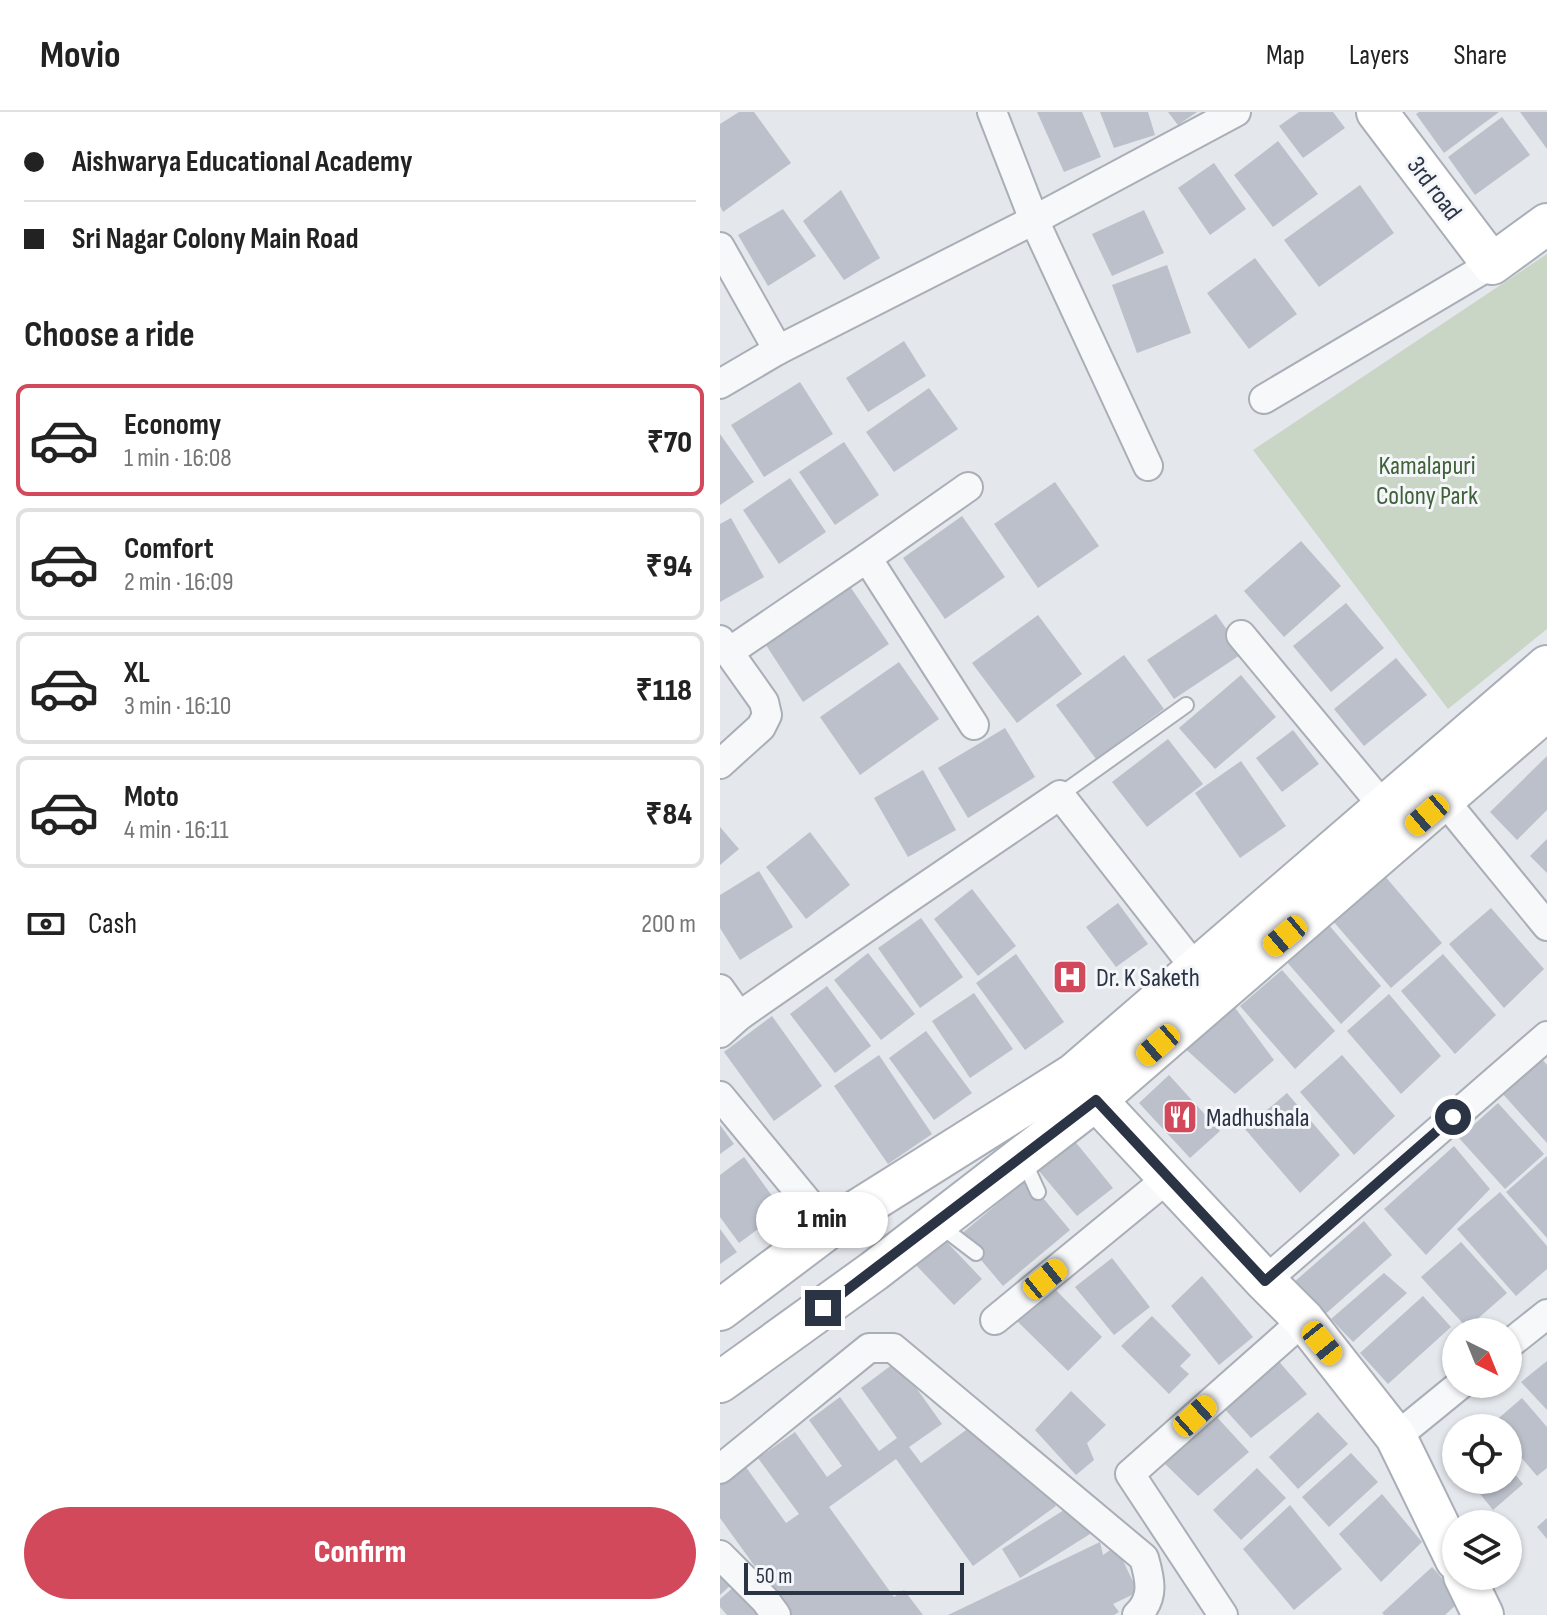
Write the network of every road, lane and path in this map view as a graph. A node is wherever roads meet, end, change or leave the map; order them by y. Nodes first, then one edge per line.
1 (992, 112) edge
2 (1236, 112) edge
3 (1377, 112) edge
4 (1034, 220) junction
5 (1547, 224) edge
6 (720, 247) edge
7 (1492, 264) junction
8 (778, 350) junction
9 (720, 384) edge
10 (1264, 399) dead end
11 (1148, 466) dead end
12 (968, 487) dead end
13 (867, 558) junction
14 (1241, 635) dead end
15 (725, 646) edge
16 (1547, 666) edge
17 (1186, 705) dead end
18 (1547, 710) edge
19 (974, 725) dead end
20 (720, 764) edge
21 (1060, 795) junction
22 (1444, 800) junction
23 (1384, 807) junction
24 (1547, 926) edge
25 (1196, 969) junction
26 (720, 989) edge
27 (730, 1025) edge
28 (1547, 1036) edge
29 (720, 1096) edge
30 (1096, 1100) junction
31 (1022, 1156) junction
32 (1168, 1178) junction
33 (1038, 1192) dead end
34 (937, 1223) junction
35 (829, 1228) junction
36 (976, 1253) dead end
37 (1265, 1281) junction
38 (720, 1310) edge
39 (1547, 1314) edge
40 (995, 1320) dead end
41 (1304, 1320) junction
42 (1522, 1334) edge
43 (720, 1382) edge
44 (1444, 1398) edge
45 (1396, 1437) junction
46 (720, 1469) edge
47 (1442, 1531) edge
48 (720, 1555) edge
49 (1471, 1590) edge
50 (776, 1615) edge
51 (1137, 1615) edge
52 (1223, 1615) edge
53 (1483, 1615) edge

1 - 4 street
2 - 4 street
3 - 7 main road, 3rd road
4 - 8 street
4 - 11 street
5 - 7 main road
6 - 8 street
7 - 10 street
8 - 9 street
12 - 13 street
13 - 15 street
13 - 19 street
14 - 23 street
15 - 20 street
16 - 23 main road
17 - 21 lane
18 - 22 main road
21 - 25 street
21 - 27 street
22 - 24 street
22 - 30 main road
23 - 25 main road
25 - 35 main road
26 - 27 street
28 - 37 street
29 - 35 street
30 - 31 main road
30 - 32 main road
31 - 33 lane
31 - 34 main road
32 - 37 main road
32 - 40 street
34 - 36 lane
34 - 43 main road
35 - 38 main road
37 - 41 main road
39 - 42 street
41 - 45 main road
41 - 52 street
44 - 45 street
45 - 47 main road
46 - 51 street
48 - 50 street
49 - 53 main road

